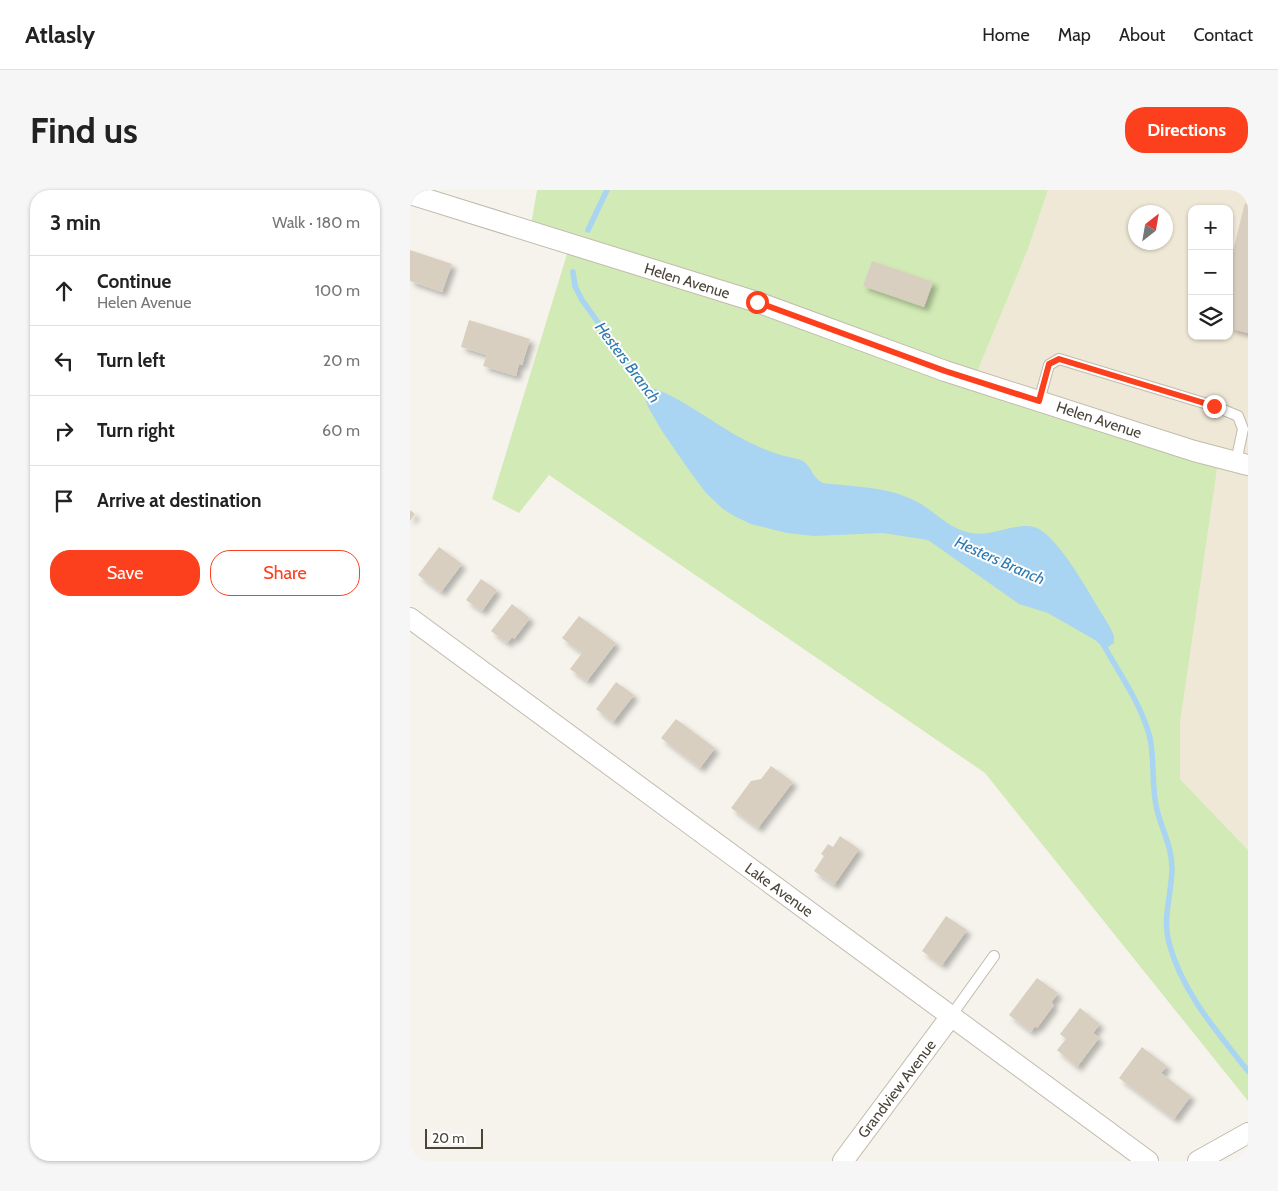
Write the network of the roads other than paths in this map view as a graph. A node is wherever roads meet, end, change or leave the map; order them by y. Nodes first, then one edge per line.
1 (410, 194) edge
2 (1039, 401) junction
3 (1242, 464) edge
4 (410, 618) edge
5 (994, 956) dead end
6 (951, 1016) junction
7 (1248, 1133) edge
8 (843, 1161) edge
9 (1148, 1161) edge
10 (1198, 1161) edge

1 - 2 street, Helen Avenue
2 - 3 street, Helen Avenue
2 - 3 lane
4 - 6 street, Lake Avenue
5 - 6 lane
6 - 8 street, Grandview Avenue
6 - 9 street, Lake Avenue
7 - 10 street

